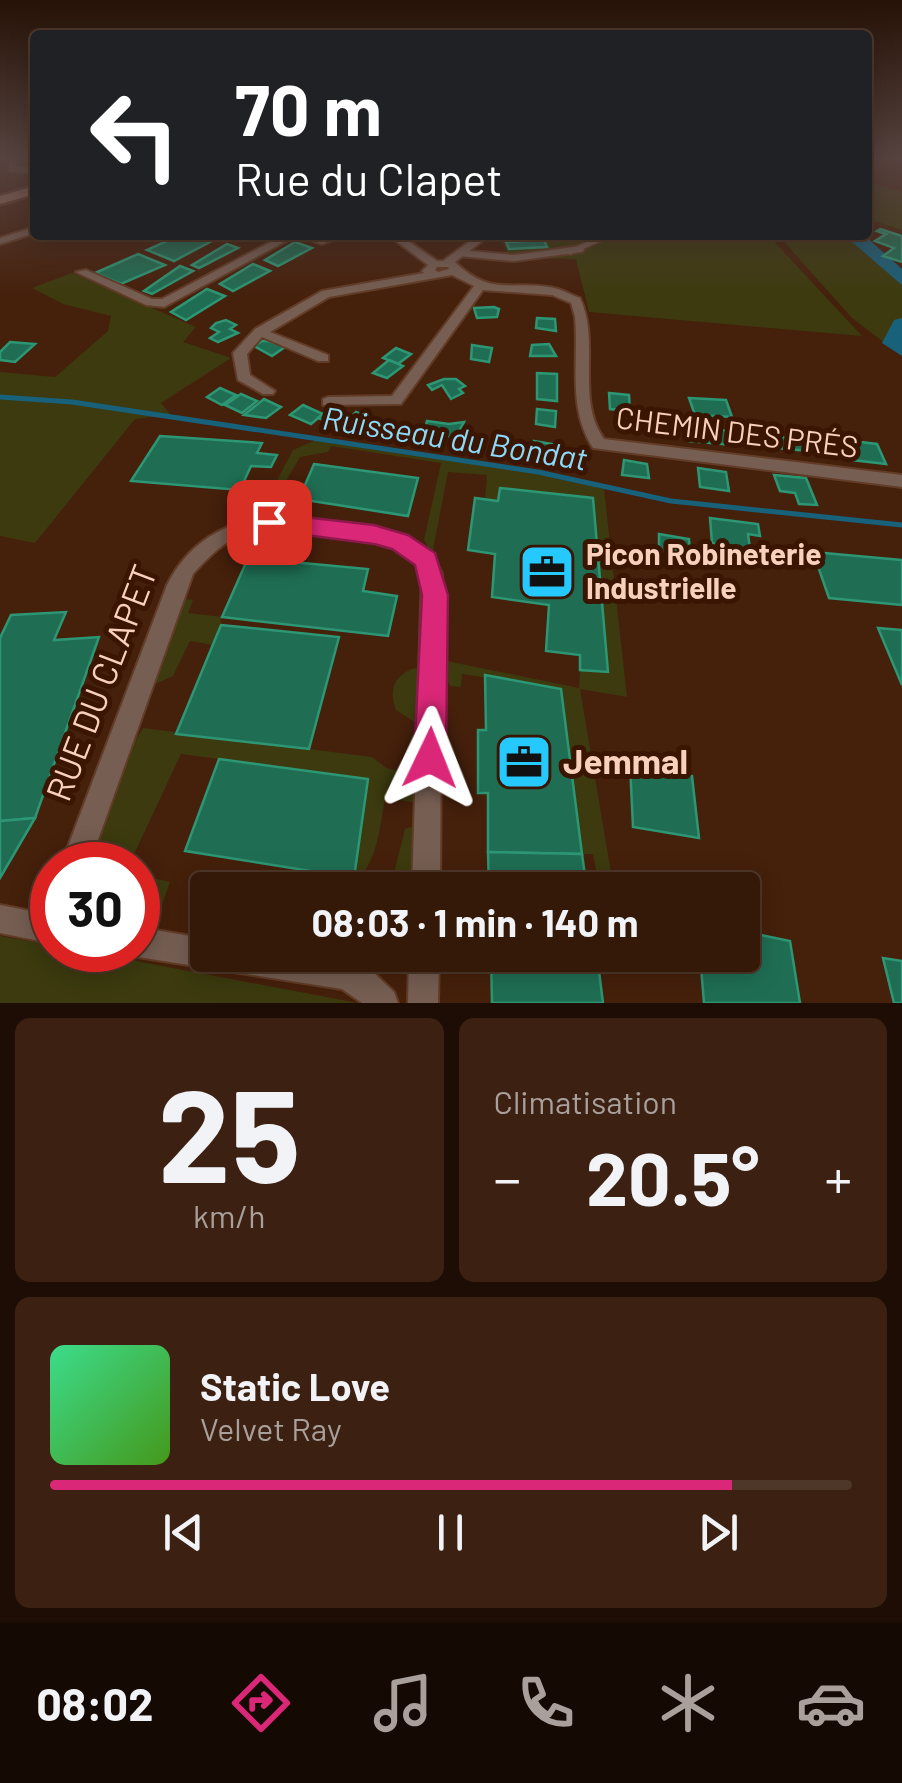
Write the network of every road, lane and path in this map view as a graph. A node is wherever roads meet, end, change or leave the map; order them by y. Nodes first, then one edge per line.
1 (30, 232) edge
2 (282, 240) edge
3 (400, 240) edge
4 (478, 240) edge
5 (600, 240) edge
6 (0, 241) edge
7 (459, 253) junction
8 (442, 269) junction
9 (82, 272) dead end
10 (479, 287) junction
11 (260, 332) junction
12 (323, 358) dead end
13 (268, 391) dead end
14 (328, 402) dead end
15 (902, 480) edge
16 (84, 842) edge
17 (425, 872) edge
18 (0, 920) edge
19 (30, 922) edge
20 (160, 946) edge
21 (190, 951) edge
22 (332, 972) edge
23 (348, 972) edge
24 (424, 972) edge
25 (345, 974) junction
26 (383, 1003) edge
27 (423, 1003) edge

1 - 6 street
2 - 9 street
3 - 8 street, CHEMIN DES PRÉS
4 - 7 street
5 - 7 lane
7 - 8 street
8 - 10 street, CHEMIN DES PRÉS
8 - 11 street
10 - 14 street
10 - 15 street, CHEMIN DES PRÉS
11 - 12 street
11 - 13 street
16 - 17 street, RUE DU CLAPET
18 - 19 street
20 - 21 street
22 - 25 street
23 - 25 street
24 - 27 street
25 - 26 street

